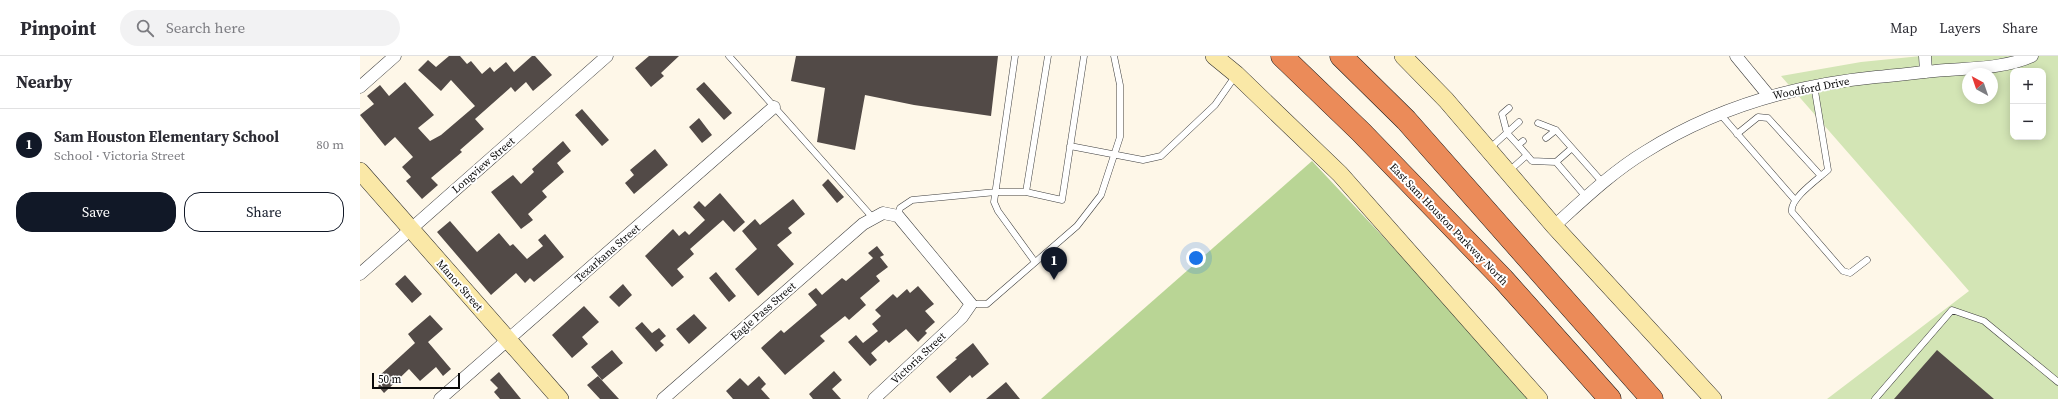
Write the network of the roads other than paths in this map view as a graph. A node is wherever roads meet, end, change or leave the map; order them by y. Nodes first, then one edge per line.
1 (396, 56) edge
2 (607, 56) edge
3 (729, 56) edge
4 (1016, 56) edge
5 (1048, 56) edge
6 (1084, 56) edge
7 (1114, 56) edge
8 (1214, 56) edge
9 (1282, 56) edge
10 (1341, 56) edge
11 (1403, 56) edge
12 (1736, 56) edge
13 (1925, 56) edge
14 (2032, 56) edge
15 (1926, 72) junction
16 (1236, 74) junction
17 (1814, 85) junction
18 (360, 87) edge
19 (1769, 96) junction
20 (774, 107) junction
21 (1509, 108) dead end
22 (1721, 115) junction
23 (1519, 122) dead end
24 (1538, 123) dead end
25 (1556, 130) junction
26 (1361, 132) junction
27 (1507, 133) junction
28 (1737, 134) junction
29 (1546, 138) dead end
30 (1070, 146) junction
31 (1572, 148) junction
32 (1488, 149) junction
33 (1114, 154) junction
34 (1527, 155) junction
35 (1556, 162) junction
36 (360, 171) edge
37 (1508, 172) junction
38 (1821, 176) junction
39 (1603, 183) junction
40 (996, 192) junction
41 (1026, 192) junction
42 (1586, 198) junction
43 (1795, 200) junction
44 (898, 216) junction
45 (868, 221) junction
46 (1554, 226) junction
47 (411, 229) junction
48 (1867, 260) dead end
49 (1035, 262) junction
50 (360, 274) edge
51 (971, 304) junction
52 (508, 340) junction
53 (2058, 382) edge
54 (440, 399) edge
55 (560, 399) edge
56 (664, 399) edge
57 (874, 399) edge
58 (1539, 399) edge
59 (1591, 399) edge
60 (1610, 399) edge
61 (1652, 399) edge
62 (1713, 399) edge
63 (1874, 399) edge

1 - 18 street
2 - 47 street, Longview Street
3 - 20 lane
4 - 40 lane
5 - 41 lane
6 - 30 lane
7 - 33 lane
8 - 16 main road
9 - 26 highway, East Sam Houston Parkway North
10 - 61 highway
11 - 32 main road
12 - 19 street
13 - 15 street
14 - 15 street, Woodford Drive
15 - 17 street, Woodford Drive
16 - 33 lane
16 - 58 main road
17 - 19 street, Woodford Drive
17 - 38 lane
19 - 22 street, Woodford Drive
20 - 45 lane
20 - 52 street, Texarkana Street
21 - 27 lane
22 - 28 lane
22 - 39 street, Woodford Drive
23 - 27 lane
24 - 25 lane
25 - 29 lane
25 - 31 lane
26 - 59 highway
26 - 60 highway, East Sam Houston Parkway North
27 - 32 lane
27 - 34 lane
28 - 38 lane
28 - 43 lane
30 - 33 lane
30 - 41 lane
31 - 35 lane
31 - 39 lane
32 - 37 main road
33 - 49 lane
34 - 35 lane
34 - 37 lane
35 - 42 lane
36 - 47 main road, Manor Street
37 - 46 main road
38 - 43 lane
39 - 42 street, Woodford Drive
40 - 41 lane
40 - 44 lane
40 - 49 lane
42 - 46 street, Woodford Drive
43 - 48 lane
44 - 45 street
44 - 51 street
45 - 56 street, Eagle Pass Street
46 - 62 main road
47 - 50 street, Longview Street
47 - 52 main road, Manor Street
49 - 51 lane
51 - 57 street, Victoria Street
52 - 54 street, Texarkana Street
52 - 55 main road, Manor Street
53 - 63 lane

